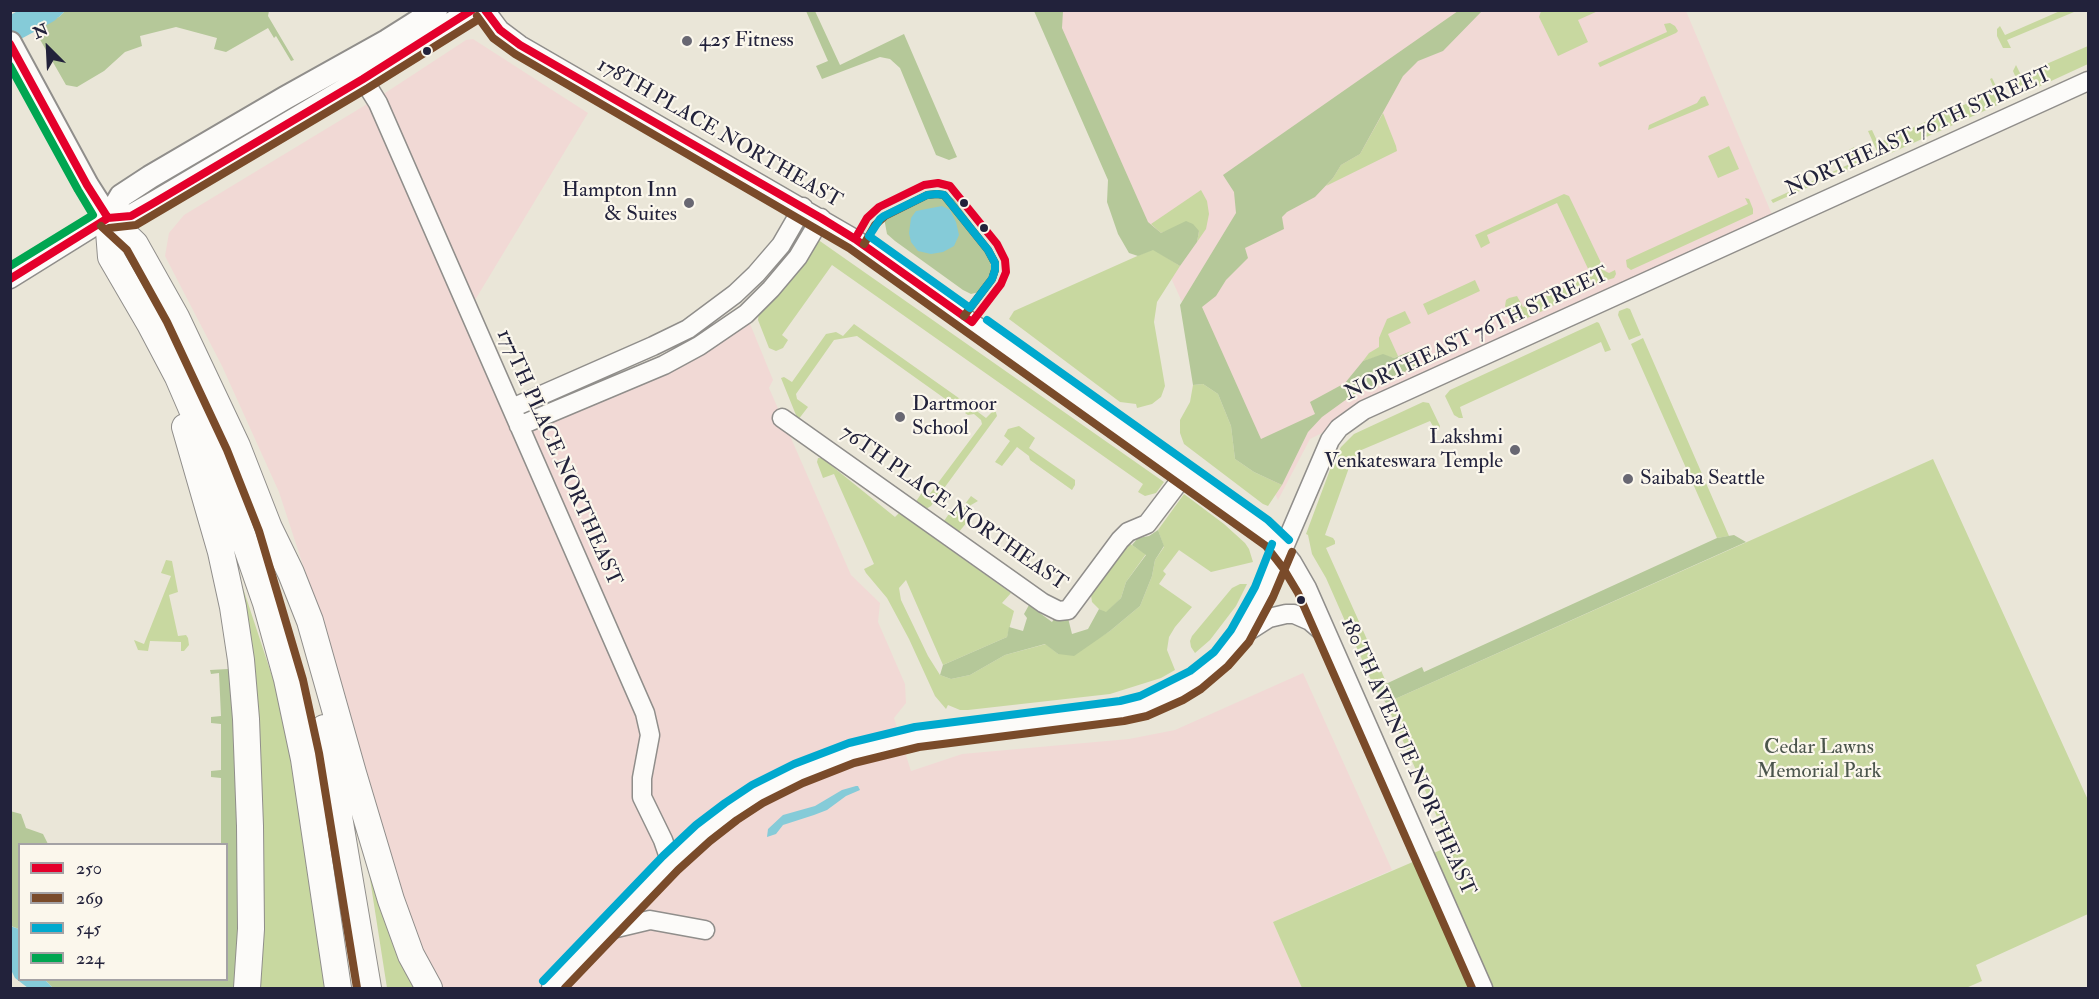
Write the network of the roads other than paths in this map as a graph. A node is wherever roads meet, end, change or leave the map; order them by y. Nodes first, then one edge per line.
1 (436, 10) edge
2 (473, 10) edge
3 (485, 10) edge
4 (11, 44) edge
5 (363, 79) junction
6 (2088, 81) edge
7 (803, 207) junction
8 (108, 218) junction
9 (821, 218) junction
10 (10, 279) edge
11 (150, 324) junction
12 (512, 408) junction
13 (783, 418) dead end
14 (519, 426) junction
15 (1185, 474) junction
16 (270, 528) junction
17 (1282, 548) junction
18 (1240, 636) junction
19 (1330, 639) junction
20 (671, 863) junction
21 (606, 930) junction
22 (705, 930) dead end
23 (247, 988) edge
24 (338, 988) edge
25 (368, 988) edge
26 (429, 988) edge
27 (551, 988) edge
28 (1483, 988) edge

1 - 8 main road
2 - 5 main road
3 - 7 street, 178TH PLACE NORTHEAST
4 - 8 main road
5 - 8 main road
5 - 12 street, 177TH PLACE NORTHEAST
6 - 17 street, NORTHEAST 76TH STREET
7 - 9 street, 178TH PLACE NORTHEAST
7 - 12 street
8 - 10 street
8 - 11 highway
8 - 16 highway
9 - 14 street
9 - 15 street, 178TH PLACE NORTHEAST
11 - 23 highway
11 - 24 highway
12 - 14 street, 177TH PLACE NORTHEAST
13 - 15 street, 76TH PLACE NORTHEAST
14 - 20 street, 177TH PLACE NORTHEAST
15 - 17 street, 178TH PLACE NORTHEAST
16 - 25 highway
16 - 26 highway
17 - 18 street, NORTHEAST 76TH STREET
17 - 19 street, 180TH AVENUE NORTHEAST
18 - 19 street
18 - 20 street, NORTHEAST 76TH STREET
19 - 28 street, 180TH AVENUE NORTHEAST
20 - 21 street, NORTHEAST 76TH STREET
21 - 22 street
21 - 27 street, NORTHEAST 76TH STREET

